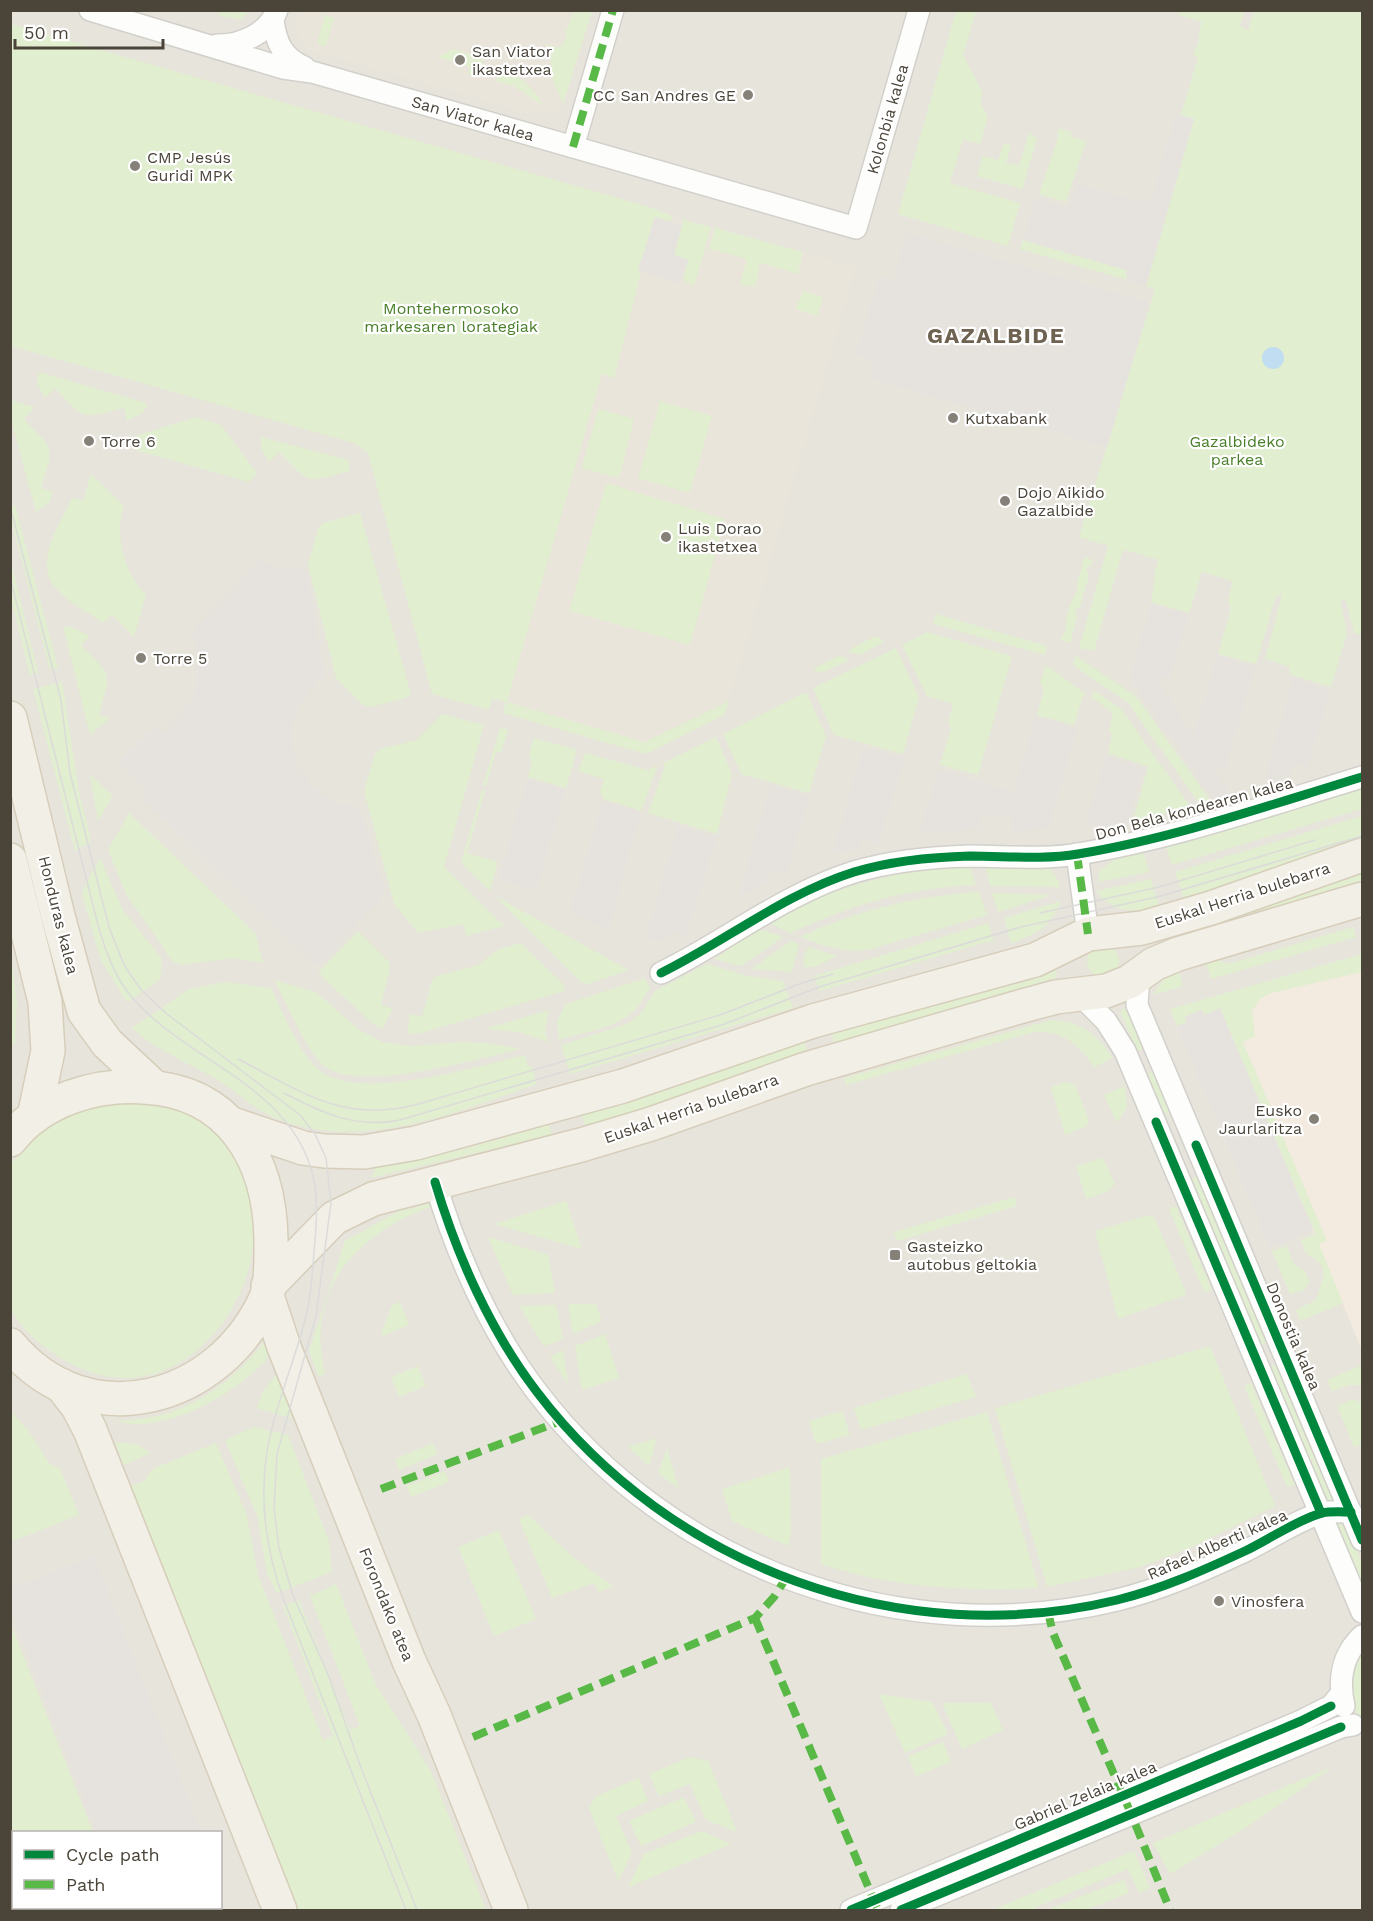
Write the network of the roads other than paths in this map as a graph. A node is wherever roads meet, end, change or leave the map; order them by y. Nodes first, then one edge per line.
1 (90, 10) edge
2 (613, 10) edge
3 (919, 10) edge
4 (275, 15) edge
5 (210, 45) junction
6 (312, 72) junction
7 (573, 147) junction
8 (856, 228) joint
9 (10, 718) edge
10 (1362, 777) edge
11 (1077, 854) junction
12 (1362, 855) edge
13 (10, 860) edge
14 (1362, 899) edge
15 (1104, 932) junction
16 (662, 973) dead end
17 (1139, 975) junction
18 (1080, 995) junction
19 (154, 1087) junction
20 (34, 1117) junction
21 (232, 1124) junction
22 (10, 1140) edge
23 (435, 1182) junction
24 (267, 1291) junction
25 (12, 1348) edge
26 (61, 1385) junction
27 (1351, 1512) junction
28 (1321, 1513) junction
29 (1362, 1540) edge
30 (1362, 1612) edge
31 (1362, 1636) edge
32 (1341, 1694) junction
33 (1358, 1729) edge
34 (280, 1911) edge
35 (511, 1911) edge
36 (851, 1911) edge
37 (901, 1911) edge

1 - 5 street, San Viator kalea
2 - 7 street
3 - 8 street, Kolonbia kalea
4 - 5 street
4 - 6 street
5 - 6 street, San Viator kalea
6 - 7 street, San Viator kalea
7 - 8 street, San Viator kalea
9 - 19 main road, Honduras kalea
10 - 11 street, Don Bela kondearen kalea
11 - 15 street, Don Bela kondearen kalea
11 - 16 street, Don Bela kondearen kalea
12 - 15 main road, Euskal Herria bulebarra
13 - 20 main road, Honduras kalea
14 - 17 main road, Euskal Herria bulebarra
15 - 17 main road
15 - 21 main road, Euskal Herria bulebarra
17 - 18 main road, Euskal Herria bulebarra
17 - 27 street, Donostia kalea
18 - 23 main road, Euskal Herria bulebarra
18 - 28 street
19 - 20 main road
19 - 21 main road
20 - 22 main road
21 - 24 main road
23 - 24 main road, Euskal Herria bulebarra
23 - 28 street, Rafael Alberti kalea
24 - 26 main road, Euskal Herria bulebarra
24 - 35 main road, Forondako atea
25 - 26 main road
26 - 34 main road
27 - 28 street, Rafael Alberti kalea
27 - 29 street, Donostia kalea
28 - 30 street
31 - 32 street
32 - 33 street
32 - 36 street, Gabriel Zelaia kalea
33 - 37 street

